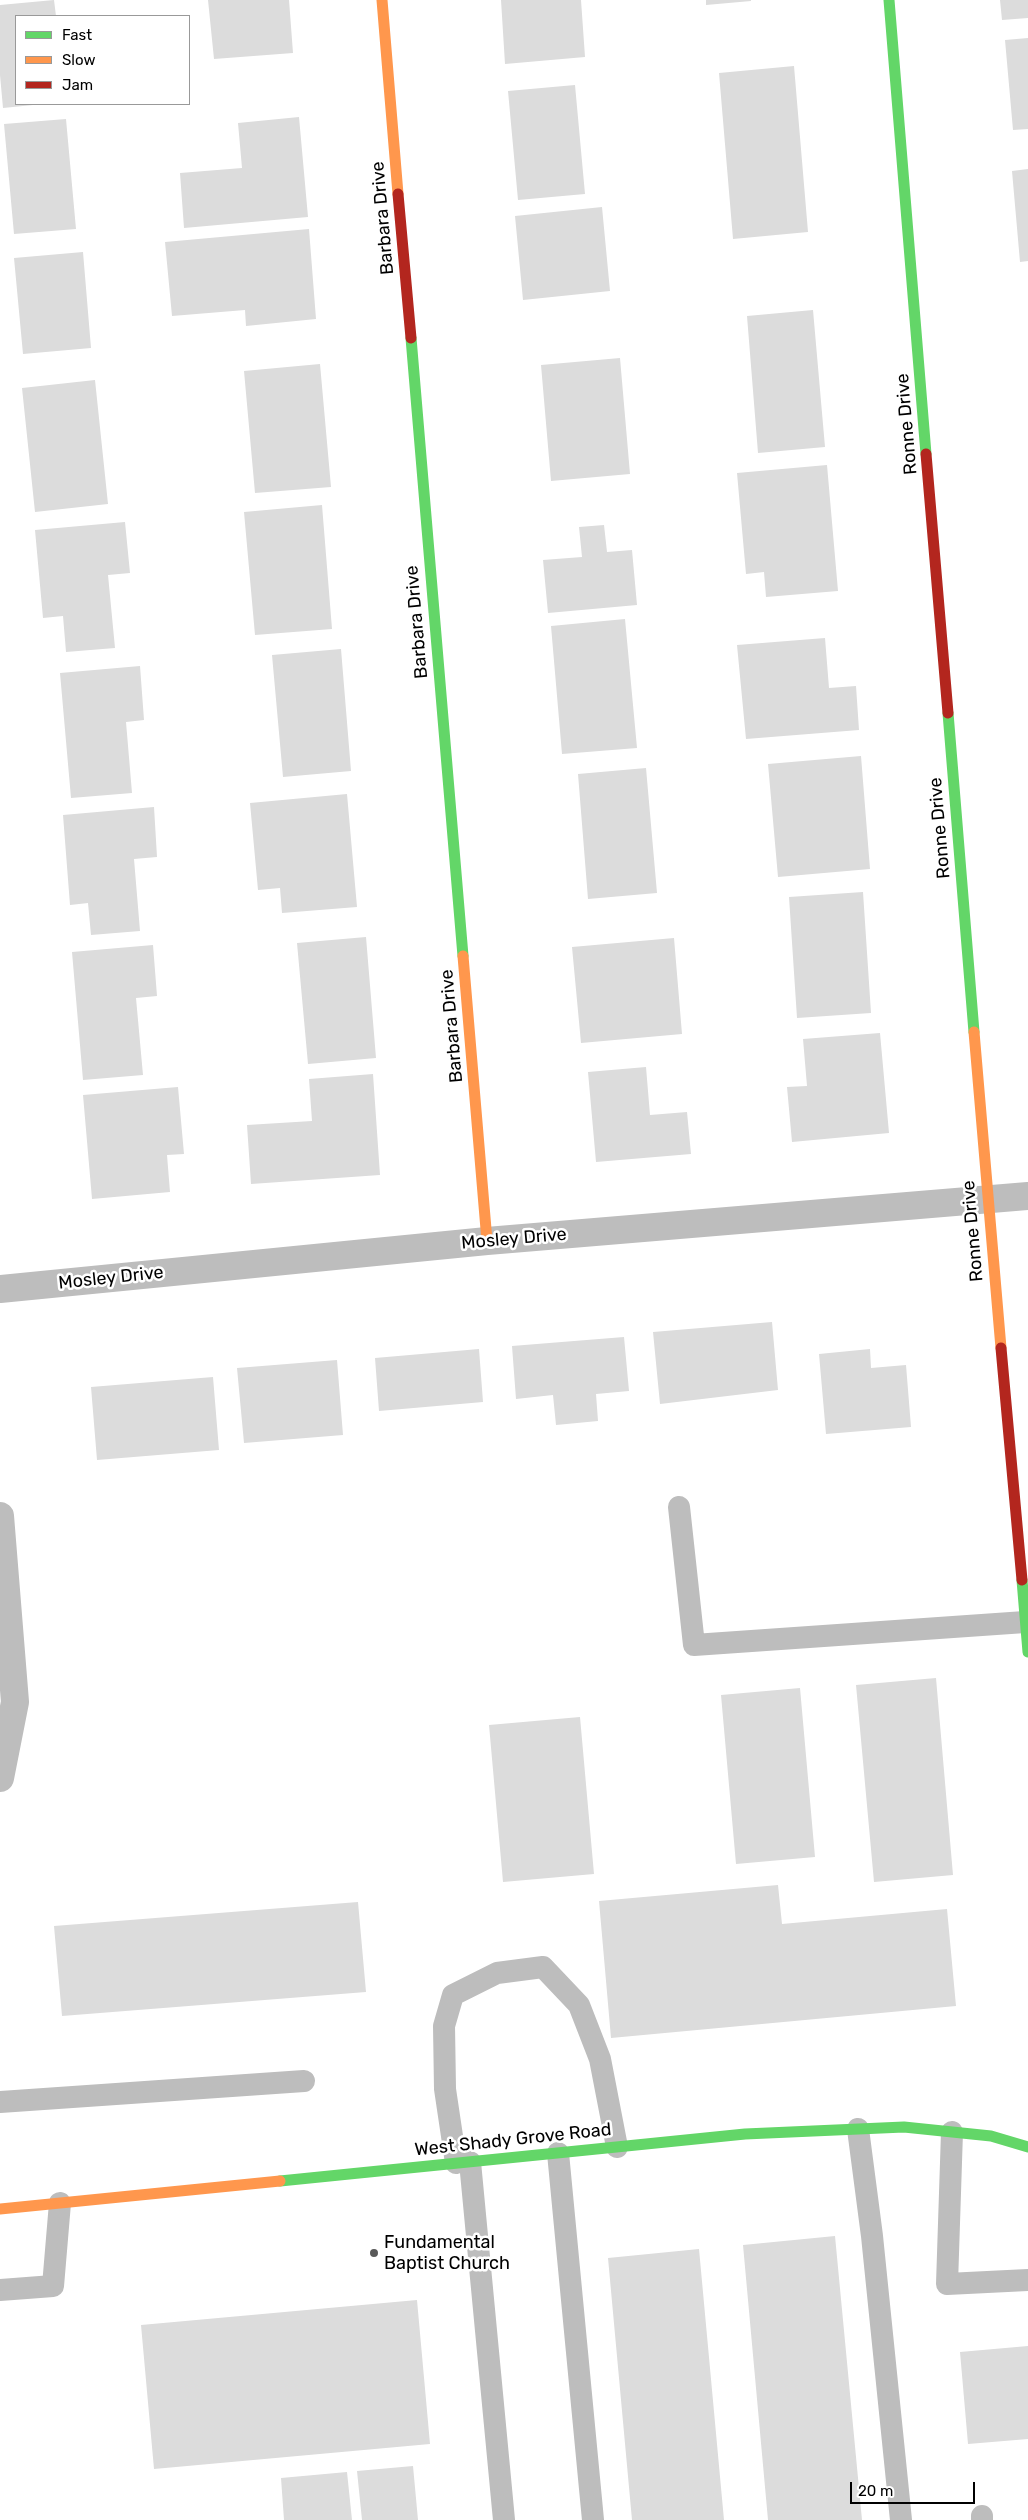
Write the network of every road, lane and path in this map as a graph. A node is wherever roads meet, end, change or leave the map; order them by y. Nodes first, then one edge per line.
1 (382, 0) edge
2 (888, 0) edge
3 (1028, 1196) edge
4 (988, 1200) junction
5 (487, 1241) junction
6 (0, 1289) edge
7 (679, 1507) dead end
8 (0, 1516) edge
9 (1025, 1622) junction
10 (1028, 1652) edge
11 (0, 1778) edge
12 (304, 2081) dead end
13 (0, 2102) edge
14 (858, 2129) junction
15 (952, 2132) junction
16 (617, 2147) junction
17 (1028, 2147) edge
18 (558, 2153) junction
19 (463, 2162) junction
20 (60, 2203) junction
21 (0, 2209) edge
22 (1028, 2280) edge
23 (0, 2290) edge
24 (504, 2520) edge
25 (593, 2520) edge
26 (901, 2520) edge

1 - 5 street, Barbara Drive
2 - 4 street, Ronne Drive
3 - 4 street, Mosley Drive
4 - 5 street, Mosley Drive
4 - 9 street, Ronne Drive
5 - 6 street, Mosley Drive
7 - 9 lane
8 - 11 street
9 - 10 street, Ronne Drive
12 - 13 lane
14 - 15 street, West Shady Grove Road
14 - 16 street, West Shady Grove Road
14 - 26 lane
15 - 17 street, West Shady Grove Road
15 - 22 lane
16 - 18 street, West Shady Grove Road
16 - 19 lane
18 - 19 street, West Shady Grove Road
18 - 25 lane
19 - 20 street, West Shady Grove Road
19 - 24 lane
20 - 21 street, West Shady Grove Road
20 - 23 lane

